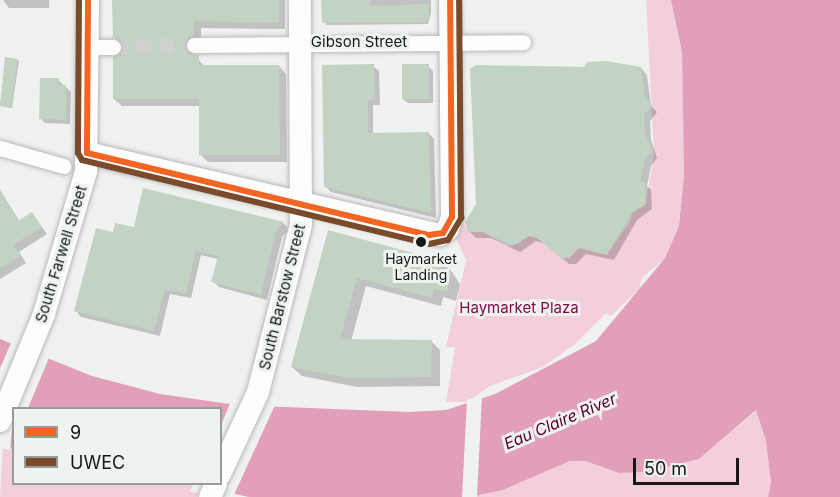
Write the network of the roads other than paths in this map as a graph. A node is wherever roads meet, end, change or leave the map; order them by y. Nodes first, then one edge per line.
1 (88, 0) edge
2 (300, 0) edge
3 (450, 0) edge
4 (301, 42) junction
5 (524, 42) dead end
6 (451, 43) junction
7 (194, 45) tunnel mouth
8 (88, 47) junction
9 (113, 47) tunnel mouth
10 (0, 148) edge
11 (87, 153) junction
12 (63, 166) dead end
13 (303, 204) junction
14 (0, 421) edge
15 (222, 469) edge

1 - 8 street, South Farwell Street
2 - 4 street, South Barstow Street
3 - 6 street
4 - 6 street, Gibson Street
4 - 7 street, Gibson Street
4 - 13 street, South Barstow Street
5 - 6 street, Gibson Street
6 - 13 street
8 - 9 street
8 - 11 street, South Farwell Street
10 - 12 street
11 - 13 street
11 - 14 street, South Farwell Street
13 - 15 street, South Barstow Street

